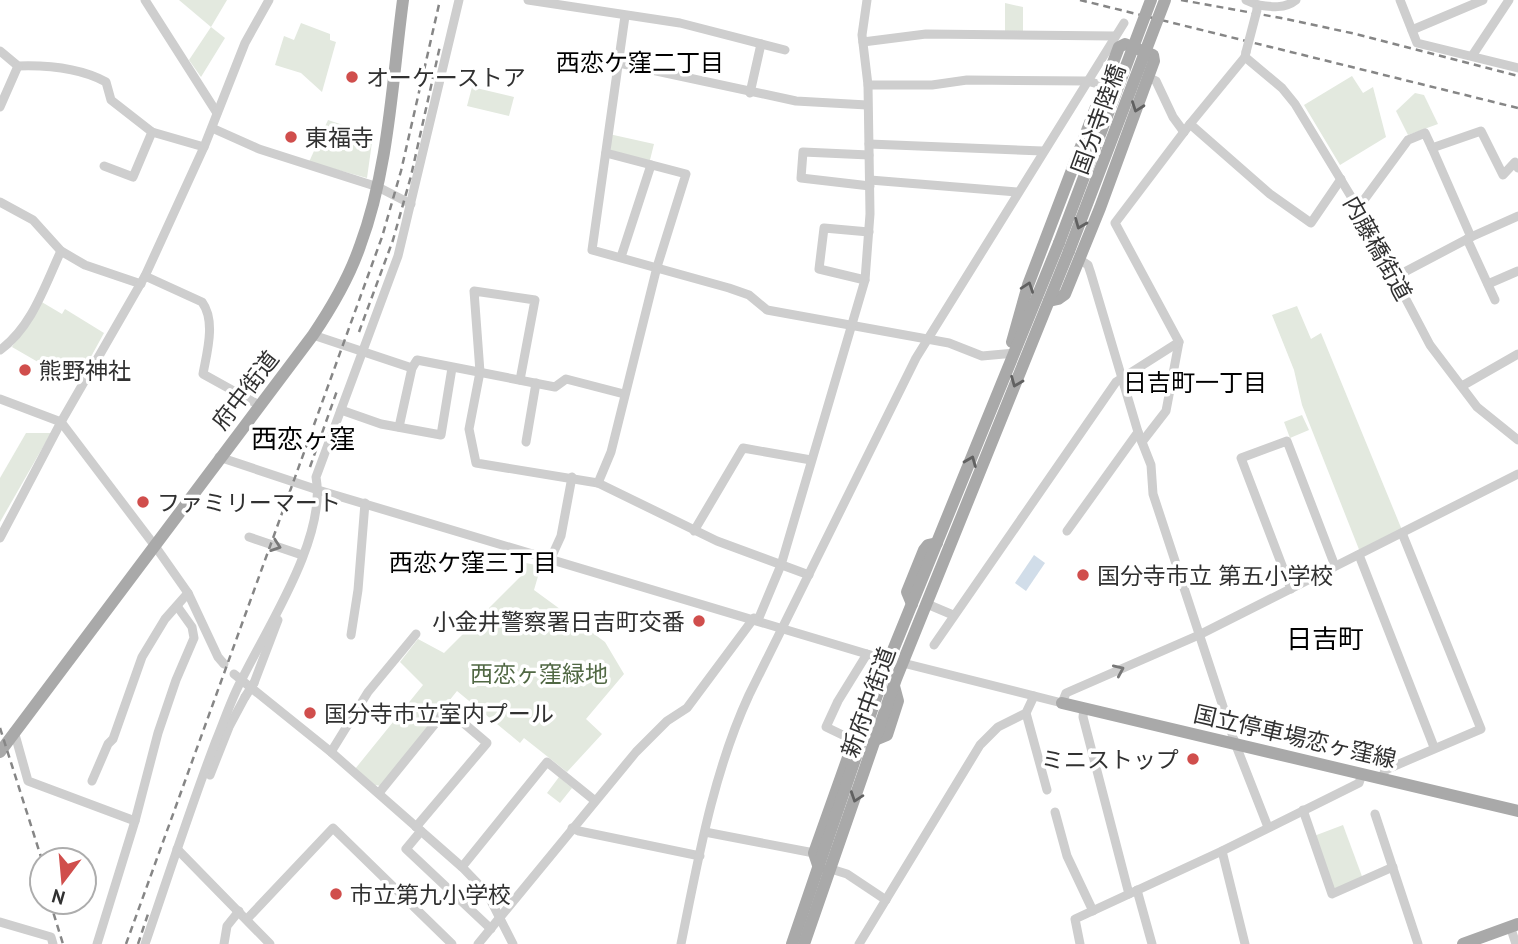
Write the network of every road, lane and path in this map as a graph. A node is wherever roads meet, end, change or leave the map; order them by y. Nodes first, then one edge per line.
1 (145, 0) edge
2 (269, 0) edge
3 (403, 0) edge
4 (459, 0) edge
5 (528, 0) edge
6 (603, 0) edge
7 (867, 0) edge
8 (1151, 0) edge
9 (1165, 0) edge
10 (1246, 0) edge
11 (1296, 0) edge
12 (1400, 0) edge
13 (1459, 0) edge
14 (1483, 0) edge
15 (1509, 0) edge
16 (1257, 7) junction
17 (1463, 10) junction
18 (600, 13) junction
19 (625, 16) junction
20 (1124, 23) dead end
21 (1412, 30) junction
22 (1115, 36) junction
23 (863, 42) junction
24 (761, 44) junction
25 (785, 50) dead end
26 (0, 51) edge
27 (1246, 54) junction
28 (1472, 56) junction
29 (619, 63) junction
30 (1517, 65) edge
31 (18, 66) junction
32 (1148, 77) junction
33 (1087, 81) junction
34 (868, 85) junction
35 (1105, 86) junction
36 (750, 93) junction
37 (867, 104) junction
38 (0, 107) edge
39 (217, 113) junction
40 (1190, 124) junction
41 (212, 128) junction
42 (152, 132) junction
43 (1184, 132) junction
44 (869, 144) junction
45 (204, 147) junction
46 (1432, 148) junction
47 (1043, 151) junction
48 (606, 153) junction
49 (869, 155) junction
50 (651, 165) junction
51 (104, 166) dead end
52 (1518, 168) edge
53 (1340, 179) junction
54 (870, 183) junction
55 (378, 187) junction
56 (1017, 192) junction
57 (0, 202) edge
58 (411, 204) junction
59 (1100, 208) junction
60 (1359, 208) junction
61 (1121, 213) junction
62 (1518, 216) edge
63 (869, 232) junction
64 (1469, 238) junction
65 (61, 251) junction
66 (1069, 251) junction
67 (621, 257) junction
68 (657, 267) junction
69 (1518, 271) edge
70 (1395, 276) junction
71 (143, 280) junction
72 (865, 280) junction
73 (1488, 284) junction
74 (1495, 300) dead end
75 (852, 325) junction
76 (313, 335) junction
77 (927, 338) junction
78 (1179, 342) junction
79 (0, 350) edge
80 (362, 352) junction
81 (1015, 353) junction
82 (1518, 355) edge
83 (452, 368) junction
84 (412, 369) junction
85 (480, 372) junction
86 (1122, 377) junction
87 (520, 380) junction
88 (536, 383) junction
89 (1462, 386) junction
90 (624, 394) junction
91 (0, 399) edge
92 (259, 405) junction
93 (341, 410) junction
94 (61, 422) junction
95 (399, 427) junction
96 (1140, 437) junction
97 (1518, 440) edge
98 (526, 442) dead end
99 (219, 457) junction
100 (811, 460) junction
101 (1518, 474) edge
102 (572, 477) junction
103 (978, 478) junction
104 (598, 483) junction
105 (318, 490) junction
106 (365, 503) junction
107 (694, 531) junction
108 (1066, 531) dead end
109 (1402, 533) junction
110 (249, 537) dead end
111 (0, 538) edge
112 (155, 545) junction
113 (302, 555) junction
114 (1359, 555) junction
115 (551, 558) junction
116 (781, 565) junction
117 (1335, 566) junction
118 (809, 575) junction
119 (1291, 589) junction
120 (188, 593) junction
121 (928, 604) junction
122 (283, 605) junction
123 (177, 606) junction
124 (953, 615) junction
125 (756, 619) junction
126 (784, 627) junction
127 (416, 634) dead end
128 (351, 635) dead end
129 (1199, 635) junction
130 (934, 645) dead end
131 (867, 654) junction
132 (889, 660) junction
133 (224, 664) dead end
134 (904, 664) junction
135 (238, 677) junction
136 (1034, 696) junction
137 (876, 700) junction
138 (1062, 702) junction
139 (1084, 708) junction
140 (1026, 713) junction
141 (14, 731) junction
142 (853, 740) junction
143 (1235, 743) junction
144 (1434, 747) junction
145 (327, 748) junction
146 (0, 752) edge
147 (1362, 774) junction
148 (1382, 779) junction
149 (92, 781) dead end
150 (201, 785) junction
151 (1047, 790) dead end
152 (379, 793) junction
153 (594, 800) junction
154 (1303, 810) junction
155 (1518, 811) edge
156 (1055, 812) dead end
157 (1375, 814) dead end
158 (135, 821) junction
159 (1268, 827) junction
160 (572, 828) junction
161 (419, 829) junction
162 (705, 832) junction
163 (177, 849) junction
164 (1222, 851) junction
165 (814, 853) junction
166 (701, 856) junction
167 (461, 867) junction
168 (1393, 867) junction
169 (825, 868) junction
170 (1133, 892) junction
171 (886, 900) junction
172 (239, 911) junction
173 (1093, 911) junction
174 (501, 917) junction
175 (247, 919) junction
176 (0, 922) edge
177 (1514, 925) edge
178 (491, 929) junction
179 (53, 944) edge
180 (97, 944) edge
181 (145, 944) edge
182 (224, 944) edge
183 (270, 944) edge
184 (452, 944) edge
185 (479, 944) edge
186 (513, 944) edge
187 (681, 944) edge
188 (792, 944) edge
189 (804, 944) edge
190 (859, 944) edge
191 (1080, 944) edge
192 (1152, 944) edge
193 (1245, 944) edge
194 (1418, 944) edge
195 (1463, 944) edge
196 (1516, 944) edge

1 - 39 street
2 - 39 street
3 - 55 main road, 府中街道
4 - 58 street
5 - 18 street
6 - 18 street
7 - 23 street
8 - 66 main road, 国分寺陸橋, bridge
9 -> 66 main road, 国分寺陸橋, bridge
10 - 16 street
11 - 16 street
12 - 21 street
13 - 17 street
14 - 17 street
15 - 28 street
16 - 27 street, bridge
17 - 21 street
18 - 19 street
19 - 24 street
19 - 29 street
20 - 22 street
21 - 28 street
22 - 23 street
22 - 33 street
23 - 34 street
24 - 25 street
24 - 36 street
26 - 31 street
27 - 40 street
27 - 53 street, 内藤橋街道
28 - 30 street
29 - 36 street
29 - 48 street
31 - 38 street
31 - 42 street
32 - 35 main road
32 - 43 street
32 -> 59 main road
33 - 34 street
33 - 35 street
33 - 47 street
34 - 37 street
81 -> 35 main road
36 - 37 street
37 - 44 street
39 - 41 street
40 - 43 street
40 - 53 street
41 - 45 street
41 - 55 street
42 - 45 street
42 - 51 street
43 - 61 street
44 - 47 street
44 - 49 street
45 - 71 street
46 - 52 street
46 - 60 street
46 - 64 street
47 - 56 street
48 - 50 street
48 - 67 street
49 - 54 street
49 - 54 street
50 - 67 street
50 - 68 street
53 - 60 street, 内藤橋街道
54 - 56 street
54 - 63 street
55 - 58 street
55 - 76 main road, 府中街道
56 - 77 street
57 - 65 street
58 - 80 street
59 - 61 street
59 - 66 main road
60 - 70 street, 内藤橋街道
61 - 78 street
62 - 64 street
63 - 72 street
63 - 72 street
64 - 70 street
64 - 73 street
65 - 71 street
65 - 79 street
66 - 81 main road, 新府中街道
66 - 86 street
66 -> 103 main road, 新府中街道
67 - 68 street
68 - 75 street
68 - 90 street
69 - 73 street
70 - 89 street, 内藤橋街道
71 - 92 street
71 - 94 street
72 - 75 street
73 - 74 street
75 - 77 street
75 - 100 street
76 - 80 street
76 - 92 main road, 府中街道
77 - 81 street
77 - 118 street
78 - 86 street
78 - 96 street
80 - 84 street
80 - 93 street
132 -> 81 main road, 新府中街道
82 - 89 street
83 - 84 street
83 - 85 street
83 - 95 street
84 - 95 street
85 - 87 street
85 - 87 street
85 - 102 street
86 - 96 street
86 - 124 street
87 - 88 street
88 - 90 street
88 - 98 street
89 - 97 street, 内藤橋街道
90 - 104 street
91 - 94 street
92 - 99 main road, 府中街道
93 - 95 street
93 - 105 street
94 - 111 street
94 - 112 street
96 - 108 street
96 - 129 street
99 - 105 street
99 - 112 main road, 府中街道
100 - 107 street
100 - 116 street
101 - 109 street
102 - 104 street
102 - 115 street
103 - 121 main road, 新府中街道
103 - 132 main road, 新府中街道
104 - 107 street
105 - 106 street
105 - 113 street
106 - 115 street
106 - 128 street
107 - 116 street
109 - 114 street
109 - 144 street
110 -> 113 street
112 - 120 street
112 - 141 main road, 府中街道
113 - 122 street
114 - 117 street
114 - 144 street
115 - 125 street
116 - 118 street
116 - 125 street
117 - 119 street
117 - 119 street
118 - 126 street
119 - 129 street
120 - 123 street
120 - 133 street
121 - 124 street
121 - 134 main road, 新府中街道
122 - 135 street
122 - 150 street, bridge
123 - 149 street
123 - 158 street
124 - 130 street
125 - 126 street
125 - 153 street
126 - 131 street
126 - 162 street
127 - 145 street
138 -> 129 street
129 - 143 street
131 - 132 street
131 - 142 street
132 - 134 street
132 - 137 main road, 新府中街道
134 - 136 street
134 -> 169 main road, 新府中街道
135 - 145 street
135 - 150 street
136 - 138 street
136 - 140 street
137 - 142 main road
137 - 169 main road, 新府中街道
138 - 139 main road, 国立停車場恋ヶ窪線
139 - 143 main road, 国立停車場恋ヶ窪線
139 - 170 street
140 - 151 street
140 - 171 street
141 - 146 main road, 府中街道
141 - 158 street
142 - 165 main road
143 - 147 main road, 国立停車場恋ヶ窪線
143 - 159 street
144 - 148 street
145 - 152 street
147 - 148 main road, 国立停車場恋ヶ窪線
147 - 154 street
148 - 155 main road, 国立停車場恋ヶ窪線
150 - 163 street
152 - 161 street
152 - 161 street
153 - 160 street
153 - 167 street
154 - 159 street
154 - 168 street
156 - 173 street
157 - 168 street
158 - 180 street
159 - 164 street
160 - 166 street
160 - 174 street
161 - 167 street
161 - 178 street
162 - 165 street
162 - 166 street
163 - 172 street
163 - 181 street
164 - 170 street
164 - 193 street
165 - 169 main road
166 - 187 street
167 - 174 street
168 - 194 street
169 - 171 street
169 - 188 main road, 新府中街道
169 - 189 main road, 新府中街道
170 - 173 street
170 - 192 street
171 - 190 street
172 - 175 street
172 - 182 street
173 - 191 street
174 - 178 street
174 - 186 street
175 - 183 street
175 - 184 street
176 - 179 street
177 - 195 main road
177 - 196 street
178 - 185 street

